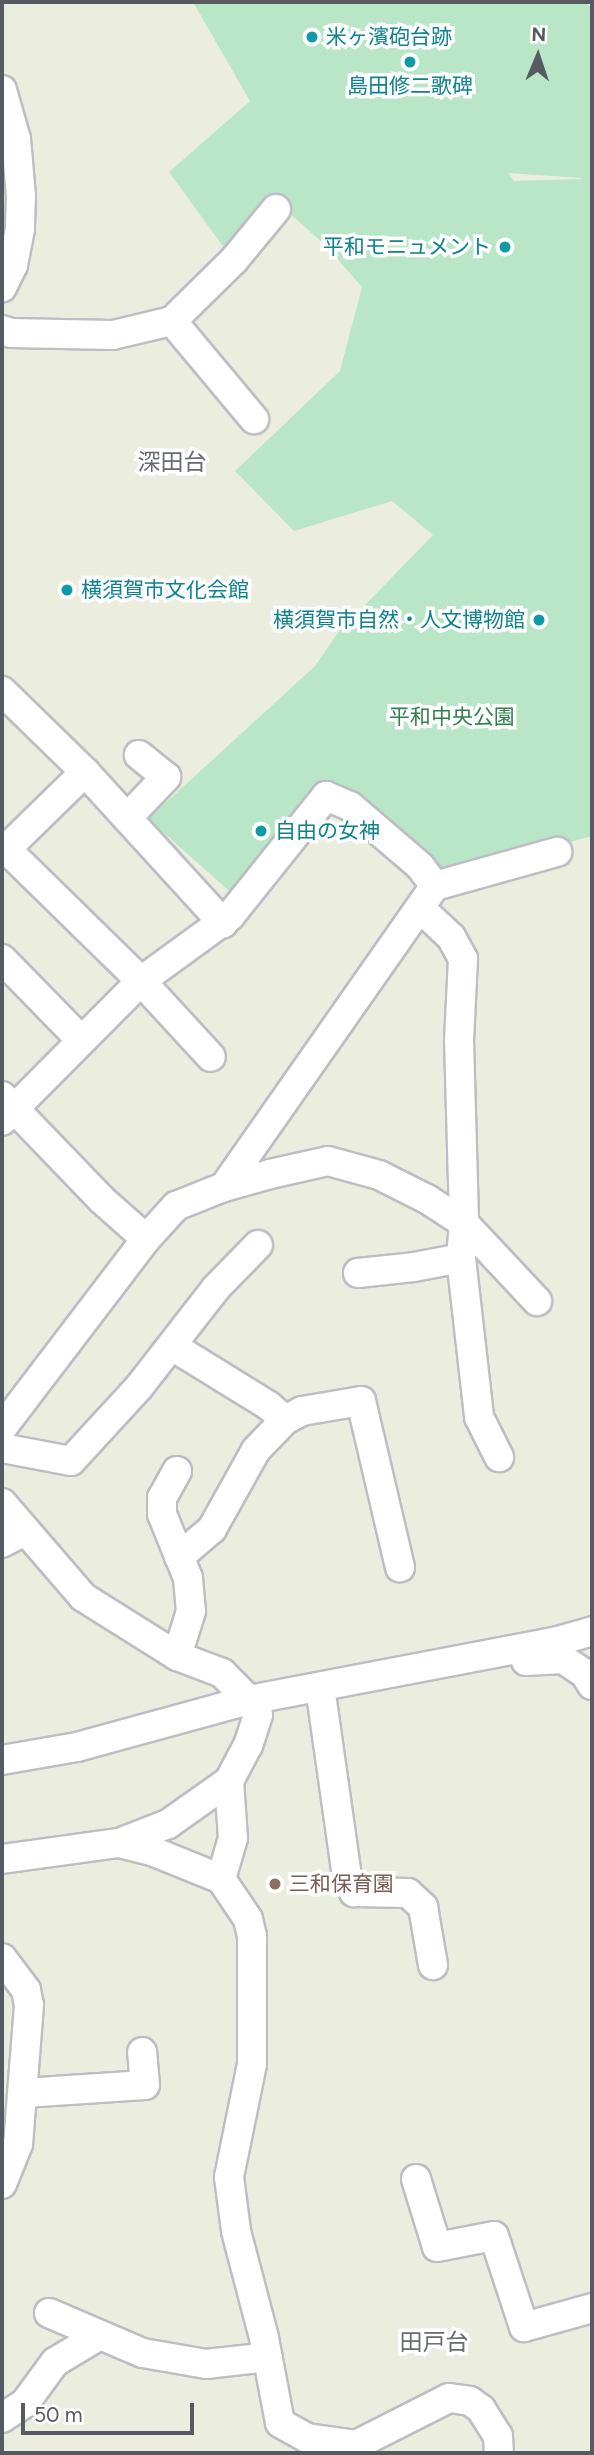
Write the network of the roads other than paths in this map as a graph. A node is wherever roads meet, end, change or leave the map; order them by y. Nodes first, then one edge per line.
1 (2, 90) edge
2 (276, 209) dead end
3 (2, 288) edge
4 (172, 321) junction
5 (2, 330) edge
6 (254, 419) dead end
7 (2, 691) edge
8 (139, 755) dead end
9 (85, 772) junction
10 (127, 818) junction
11 (3, 849) edge
12 (557, 852) dead end
13 (428, 898) junction
14 (223, 923) junction
15 (2, 959) edge
16 (141, 981) junction
17 (82, 1040) junction
18 (211, 1057) dead end
19 (6, 1108) edge
20 (224, 1187) junction
21 (464, 1223) junction
22 (146, 1239) junction
23 (258, 1245) dead end
24 (461, 1258) junction
25 (358, 1273) dead end
26 (537, 1301) dead end
27 (172, 1346) junction
28 (285, 1420) junction
29 (2, 1428) edge
30 (2, 1448) edge
31 (499, 1457) dead end
32 (177, 1471) dead end
33 (2, 1503) edge
34 (13, 1537) edge
35 (179, 1557) junction
36 (400, 1567) dead end
37 (592, 1631) edge
38 (177, 1656) junction
39 (592, 1685) edge
40 (322, 1702) junction
41 (253, 1708) junction
42 (2, 1760) edge
43 (229, 1781) junction
44 (118, 1843) junction
45 (2, 1859) edge
46 (221, 1879) junction
47 (2, 1958) edge
48 (433, 1965) dead end
49 (142, 2052) dead end
50 (24, 2094) junction
51 (416, 2179) dead end
52 (2, 2184) edge
53 (592, 2308) edge
54 (49, 2313) dead end
55 (100, 2335) junction
56 (268, 2357) junction
57 (2, 2418) edge
58 (499, 2453) edge

1 - 3 street
2 - 4 street
4 - 5 street
4 - 6 street
7 - 9 street
8 - 10 street
9 - 10 street
9 - 11 street
10 - 14 street
11 - 16 street
12 - 13 street
13 - 14 street
13 - 20 street
13 - 21 street
14 - 16 street
15 - 17 street
16 - 17 street
16 - 18 street
17 - 19 street
19 - 22 street
20 - 21 street
20 - 22 street
21 - 24 street
21 - 26 street
22 - 29 street
23 - 27 street
24 - 25 street
24 - 31 street
27 - 28 street
27 - 30 street
28 - 35 street
28 - 36 street
32 - 35 street
33 - 34 street
34 - 38 street
35 - 38 street
37 - 41 street
38 - 41 street
39 - 40 street
40 - 41 street
40 - 48 street
41 - 42 street
41 - 43 street
43 - 44 street
43 - 46 street
44 - 45 street
44 - 46 street
46 - 56 street
47 - 50 street
49 - 50 street
50 - 52 street
51 - 53 street
54 - 55 street
55 - 56 street
55 - 57 street
56 - 58 street

